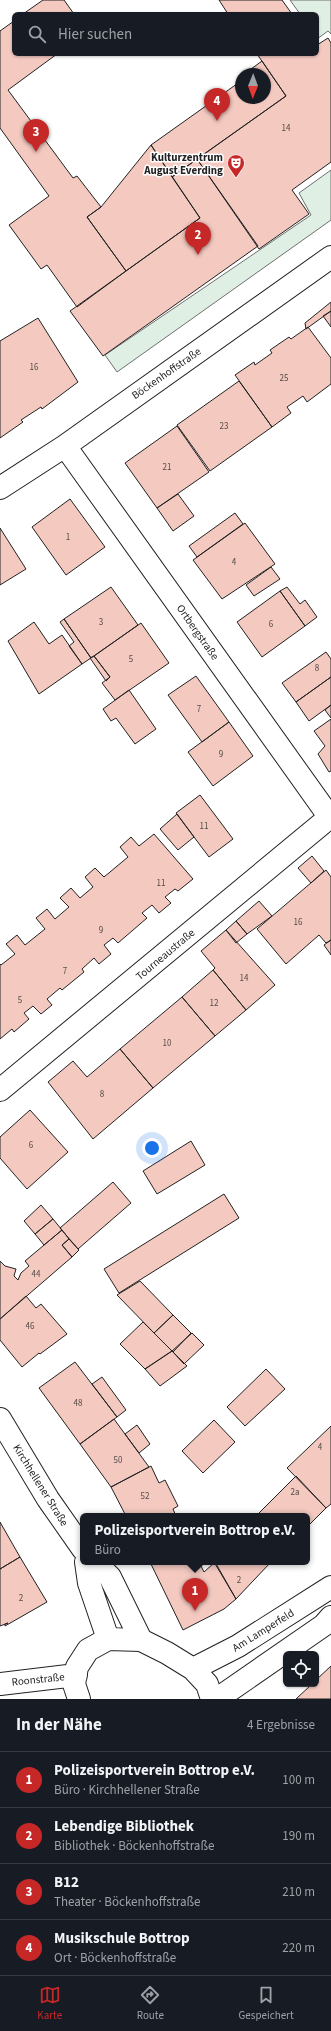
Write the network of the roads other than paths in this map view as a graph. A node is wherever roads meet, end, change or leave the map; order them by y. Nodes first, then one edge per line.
1 (331, 257) edge
2 (65, 446) junction
3 (0, 488) edge
4 (330, 818) edge
5 (0, 1090) edge
6 (0, 1419) edge
7 (80, 1545) edge
8 (86, 1565) edge
9 (98, 1565) edge
10 (331, 1587) edge
11 (331, 1617) edge
12 (108, 1640) junction
13 (141, 1640) junction
14 (193, 1669) junction
15 (76, 1675) junction
16 (0, 1684) edge
17 (79, 1699) edge
18 (212, 1699) edge
19 (217, 1699) edge

1 - 2 street, Böckenhoffstraße
2 - 3 street, Böckenhoffstraße
2 - 4 street, Ortbergstraße
4 - 5 street, Tourneaustraße
6 - 7 street, Kirchhellener Straße
8 - 12 street
9 - 13 street
10 - 14 street, Am Lamperfeld
11 - 19 street
12 - 13 street
12 - 15 street
13 - 14 street
14 - 18 street
15 - 16 street, Roonstraße
15 - 17 street

